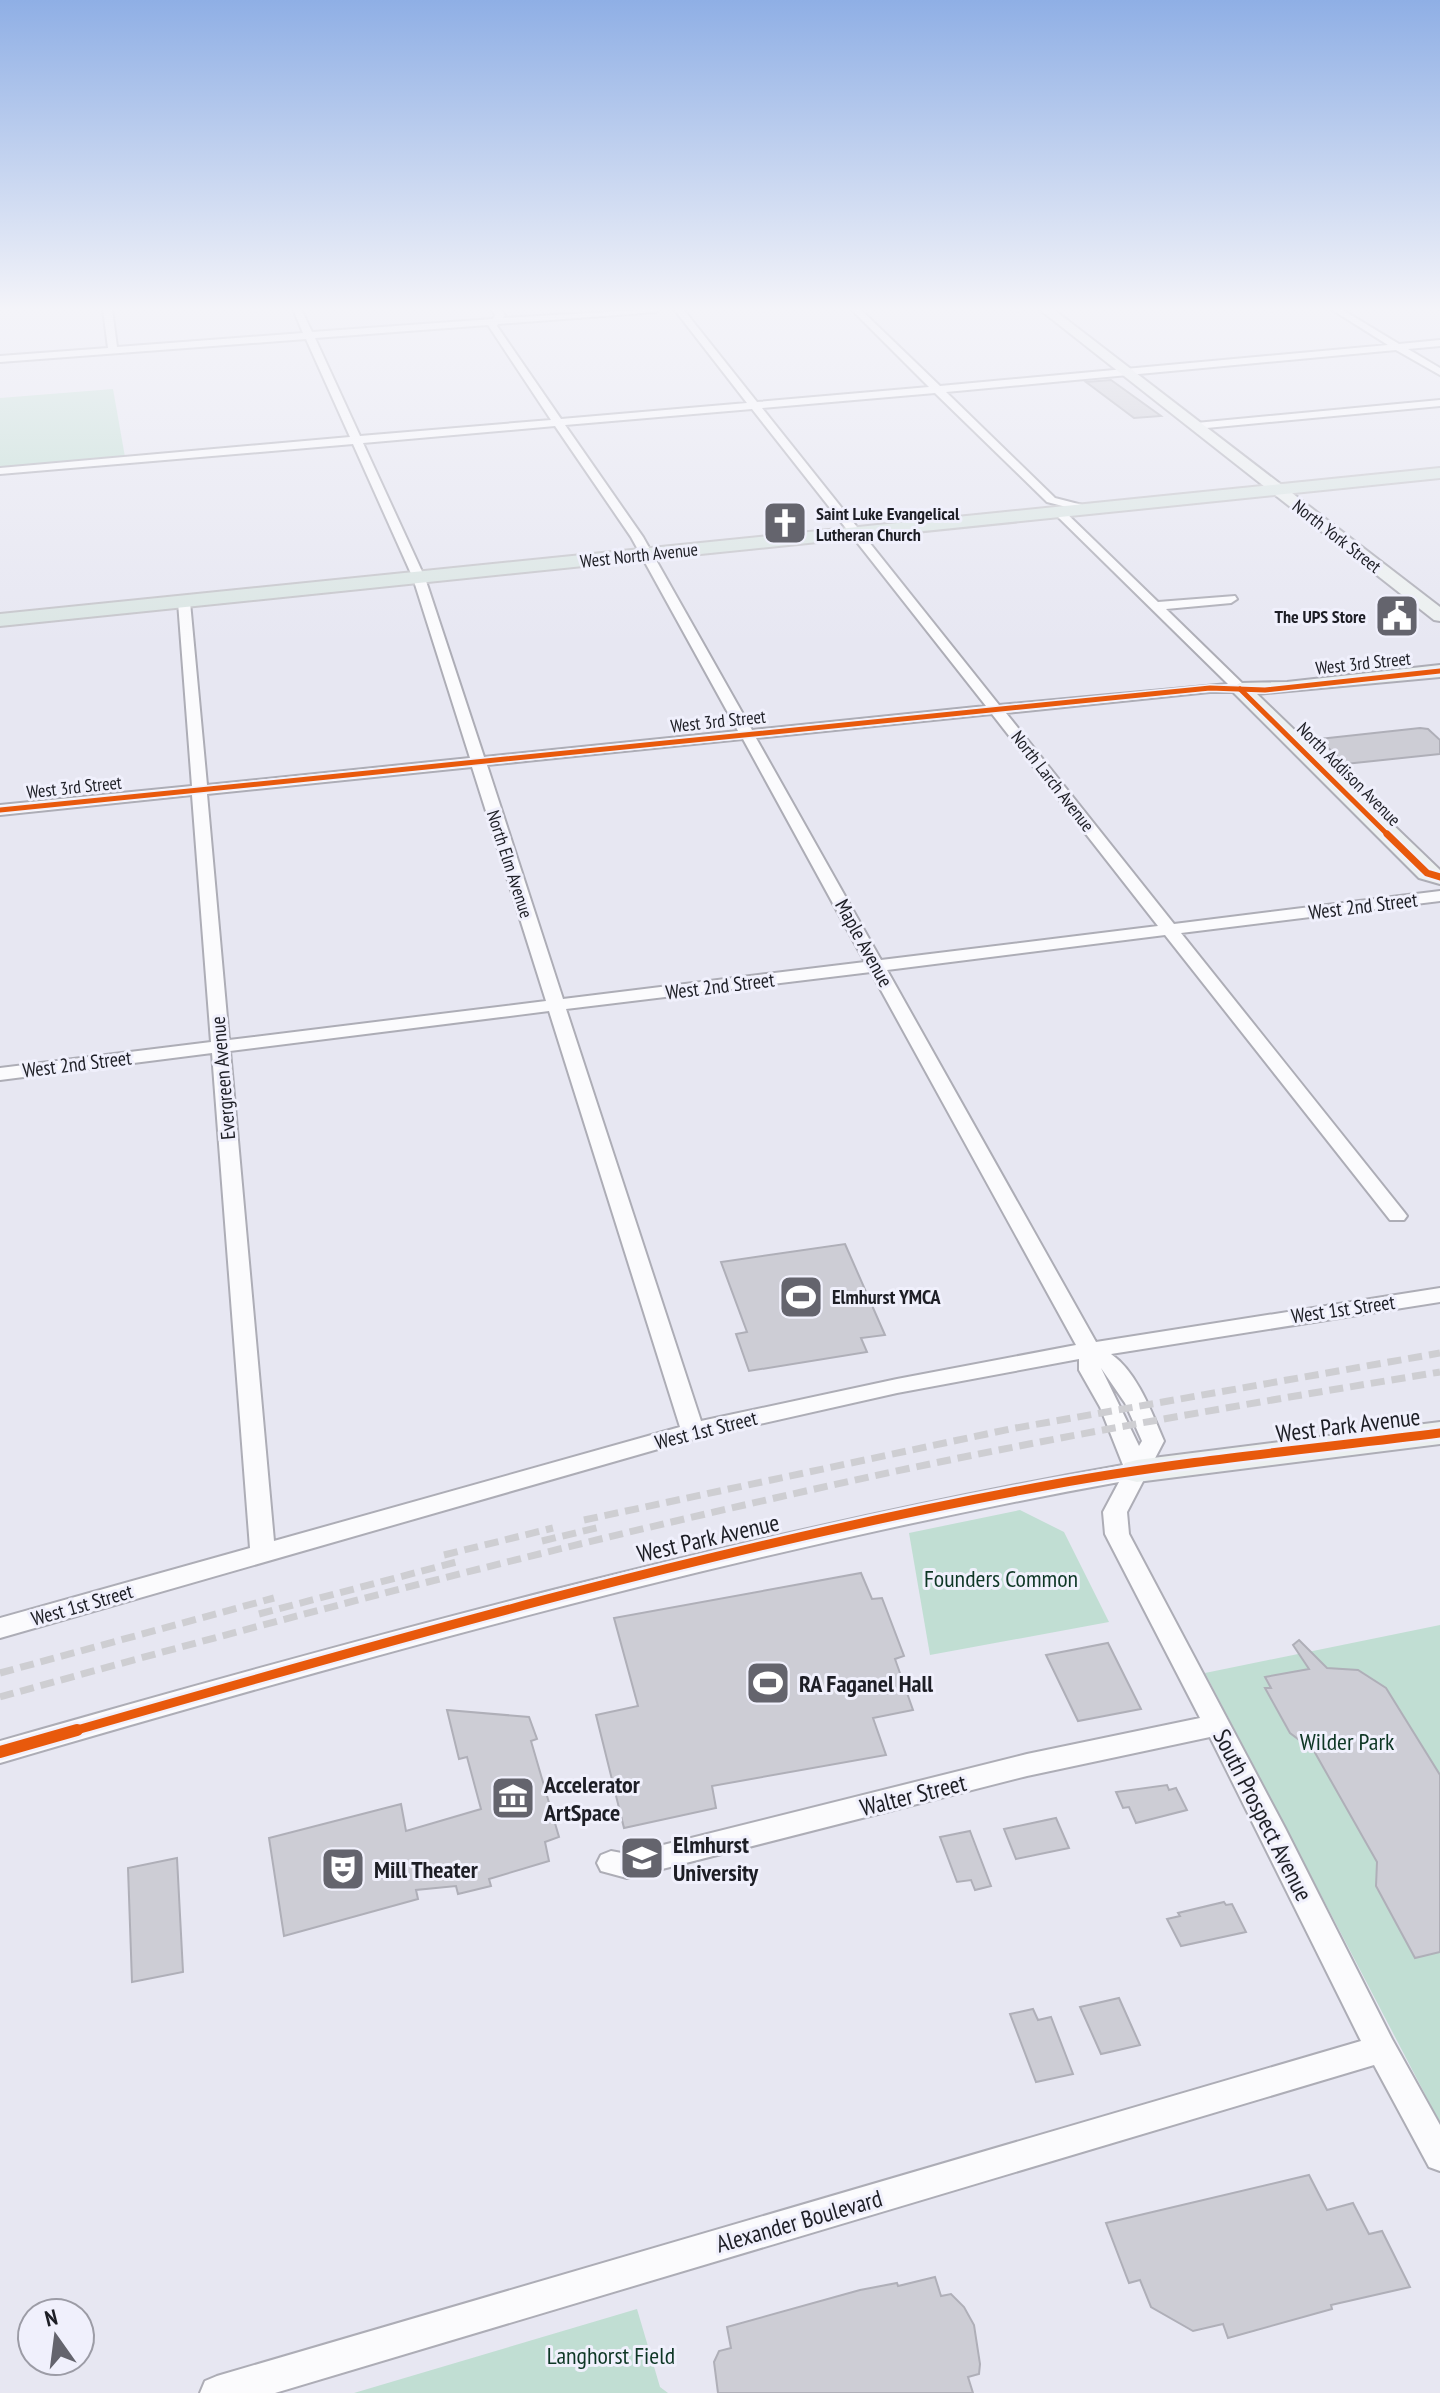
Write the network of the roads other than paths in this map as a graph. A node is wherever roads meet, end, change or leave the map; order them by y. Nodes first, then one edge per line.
1 (346, 421) edge
2 (573, 421) edge
3 (767, 421) edge
4 (968, 421) edge
5 (1189, 421) edge
6 (1253, 421) edge
7 (558, 422) junction
8 (1196, 426) junction
9 (355, 440) junction
10 (0, 471) edge
11 (1440, 473) edge
12 (1277, 489) junction
13 (1051, 508) junction
14 (856, 532) junction
15 (642, 546) junction
16 (419, 578) junction
17 (1231, 599) dead end
18 (184, 602) junction
19 (1157, 606) junction
20 (1440, 616) edge
21 (0, 620) edge
22 (1440, 671) edge
23 (1240, 689) junction
24 (996, 709) junction
25 (747, 735) junction
26 (478, 761) junction
27 (198, 790) junction
28 (0, 810) edge
29 (1434, 875) edge
30 (1440, 894) edge
31 (1171, 930) junction
32 (877, 966) junction
33 (555, 1006) junction
34 (220, 1047) junction
35 (0, 1074) edge
36 (1397, 1216) dead end
37 (1436, 1296) edge
38 (1090, 1350) junction
39 (693, 1431) junction
40 (1440, 1433) edge
41 (1137, 1471) junction
42 (263, 1554) junction
43 (0, 1628) edge
44 (1216, 1725) junction
45 (0, 1752) edge
46 (611, 1863) dead end
47 (1381, 2049) junction
48 (1440, 2156) edge
49 (217, 2393) edge

1 - 9 street, North Elm Avenue
2 - 7 street
3 - 14 street, North Larch Avenue
4 - 13 street, North Addison Avenue
5 - 8 main road, North York Street
6 - 8 street
7 - 9 street
7 - 15 street, Maple Avenue
8 - 12 main road, North York Street
9 - 10 street
9 - 16 street, North Elm Avenue
11 - 12 main road, West North Avenue
12 - 13 main road, West North Avenue
12 - 20 main road, North York Street
13 - 14 main road, West North Avenue
13 - 19 street, North Addison Avenue
14 - 15 main road, West North Avenue
14 - 24 street, North Larch Avenue
15 - 16 main road, West North Avenue
15 - 25 street, Maple Avenue
16 - 18 main road, West North Avenue
16 - 26 street, North Elm Avenue
17 - 19 street
18 - 21 main road, West North Avenue
18 - 27 street, Evergreen Avenue
19 - 23 street, North Addison Avenue
22 - 23 main road, West 3rd Street
23 - 24 street, West 3rd Street
23 - 29 main road, North Addison Avenue
24 - 25 street, West 3rd Street
24 - 31 street, North Larch Avenue
25 - 26 street, West 3rd Street
25 - 32 street, Maple Avenue
26 - 27 street, West 3rd Street
26 - 33 street, North Elm Avenue
27 - 28 street, West 3rd Street
27 - 34 street, Evergreen Avenue
29 - 30 main road, North Addison Avenue
30 - 31 street, West 2nd Street
31 - 32 street, West 2nd Street
31 - 36 street, North Larch Avenue
32 - 33 street, West 2nd Street
32 - 38 street, Maple Avenue
33 - 34 street, West 2nd Street
33 - 39 street, North Elm Avenue
34 - 35 street, West 2nd Street
34 - 42 street, Evergreen Avenue
37 - 38 street, West 1st Street
38 - 39 street, West 1st Street
38 - 41 street, Maple Avenue
39 - 42 street, West 1st Street
40 - 41 main road, West Park Avenue
41 - 44 street, South Prospect Avenue
41 - 45 street, West Park Avenue
42 - 43 street, West 1st Street
44 - 46 street, Walter Street
44 - 47 street, South Prospect Avenue
47 - 48 street, South Prospect Avenue
47 - 49 street, Alexander Boulevard

